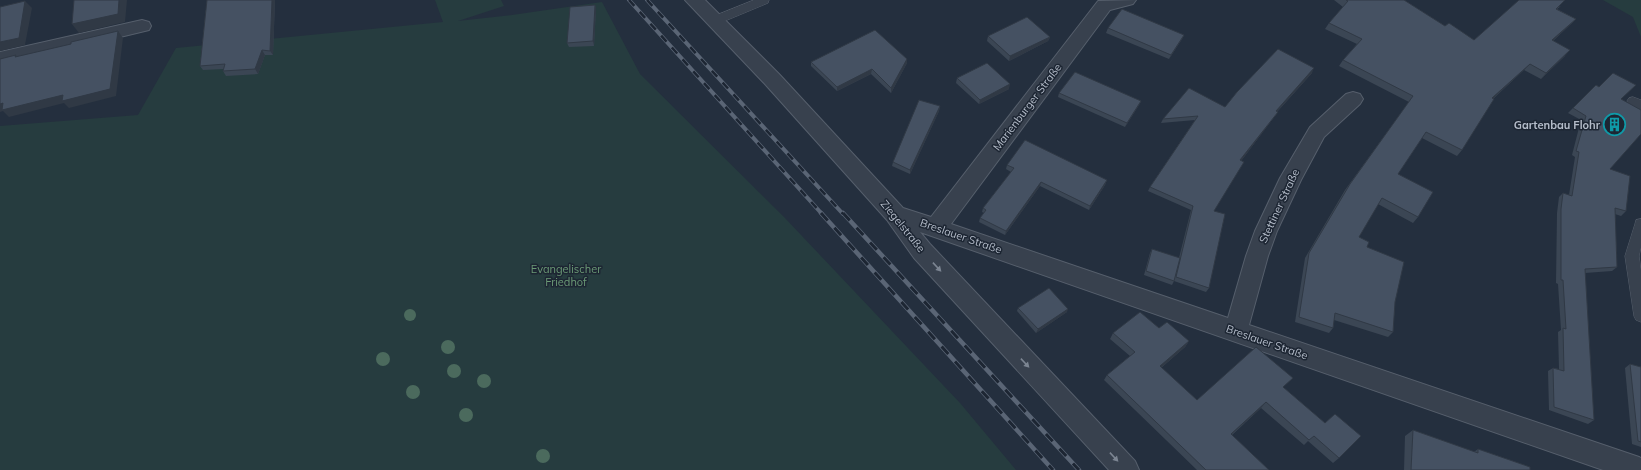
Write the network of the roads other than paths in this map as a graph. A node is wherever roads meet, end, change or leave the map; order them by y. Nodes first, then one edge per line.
1 (694, 0) edge
2 (1127, 0) edge
3 (760, 1) edge
4 (716, 20) junction
5 (142, 26) dead end
6 (0, 59) edge
7 (1353, 100) dead end
8 (895, 214) junction
9 (1641, 224) edge
10 (936, 227) junction
11 (1641, 316) edge
12 (1236, 331) junction
13 (1126, 470) edge
14 (1638, 470) edge

1 - 4 street, Ziegelstraße
2 - 10 street, Marienburger Straße
3 - 4 lane
4 - 8 street, Ziegelstraße
5 - 6 street
7 - 12 street, Stettiner Straße
8 - 10 street, Breslauer Straße
8 -> 13 street, Ziegelstraße
9 - 11 lane
10 - 12 street, Breslauer Straße
12 - 14 street, Breslauer Straße

